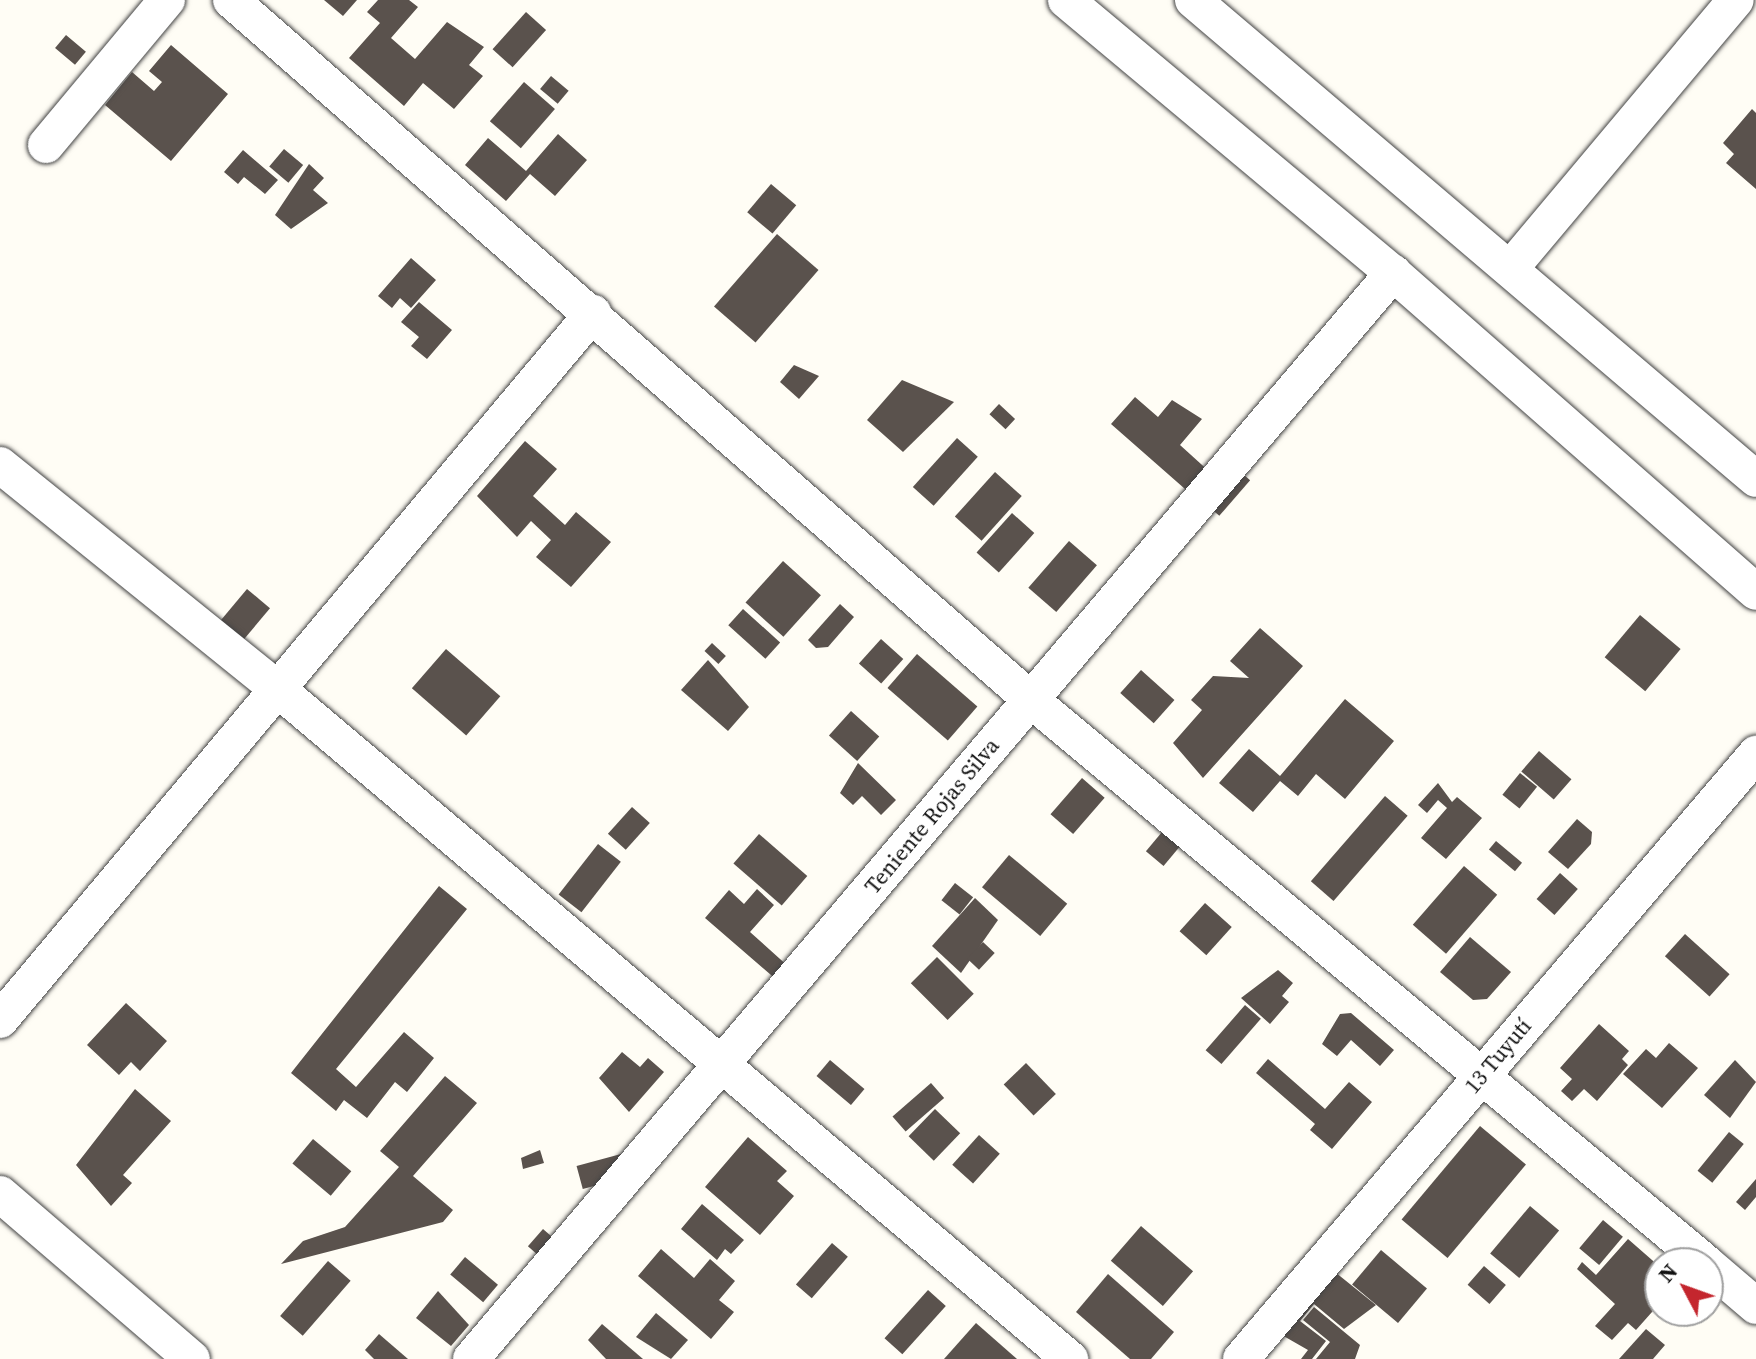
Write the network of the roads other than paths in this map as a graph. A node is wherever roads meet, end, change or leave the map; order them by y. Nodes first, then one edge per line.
1 (167, 0) edge
2 (231, 0) edge
3 (1066, 0) edge
4 (1193, 0) edge
5 (1736, 0) edge
6 (46, 145) dead end
7 (1510, 269) junction
8 (1393, 273) junction
9 (593, 313) junction
10 (0, 465) edge
11 (1756, 479) edge
12 (1756, 592) edge
13 (280, 691) junction
14 (1030, 699) junction
15 (1756, 754) edge
16 (0, 1020) edge
17 (721, 1067) junction
18 (1484, 1073) junction
19 (0, 1194) edge
20 (1687, 1247) edge
21 (1724, 1279) edge
22 (1756, 1306) edge
23 (192, 1359) edge
24 (471, 1359) edge
25 (1070, 1359) edge
26 (1241, 1359) edge

1 - 6 street
2 - 9 street
3 - 8 street
4 - 7 street
5 - 7 street
7 - 11 street
8 - 12 street
8 - 14 street, Teniente Rojas Silva
9 - 13 street
9 - 14 street
10 - 13 street
13 - 16 street
13 - 17 street
14 - 17 street, Teniente Rojas Silva
14 - 18 street
15 - 18 street, 13 Tuyutí
17 - 24 street, Teniente Rojas Silva
17 - 25 street
18 - 20 street
18 - 26 street, 13 Tuyutí
19 - 23 street
21 - 22 street

